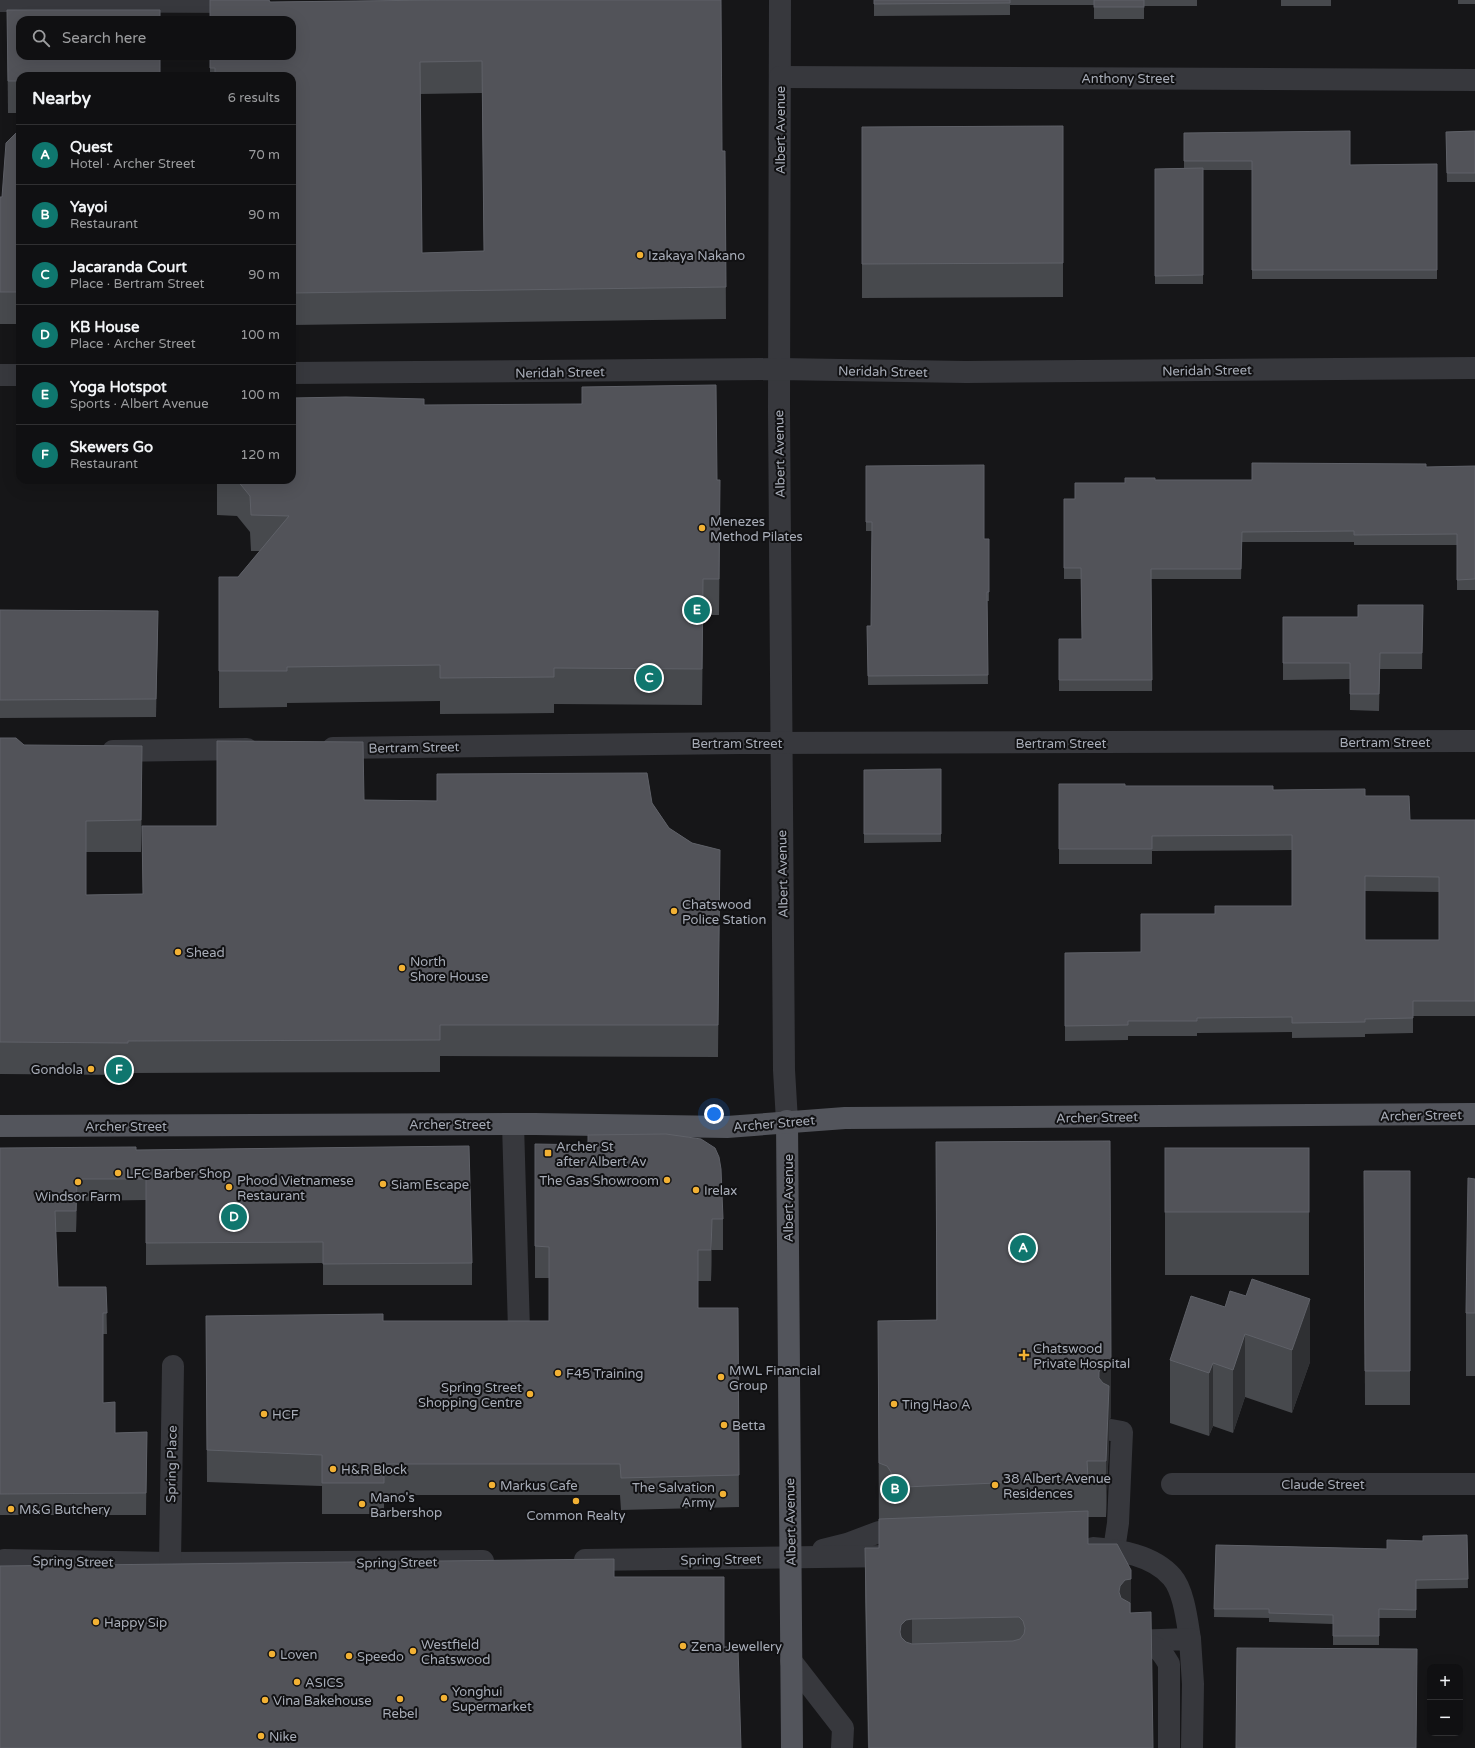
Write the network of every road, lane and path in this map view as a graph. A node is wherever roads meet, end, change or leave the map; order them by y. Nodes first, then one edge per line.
1 (780, 0) edge
2 (0, 1) edge
3 (262, 2) edge
4 (780, 77) junction
5 (1475, 80) edge
6 (1475, 368) edge
7 (779, 369) junction
8 (296, 373) edge
9 (0, 375) edge
10 (16, 375) edge
11 (1475, 741) edge
12 (781, 742) junction
13 (270, 748) edge
14 (310, 748) edge
15 (96, 751) edge
16 (1475, 1114) edge
17 (787, 1121) junction
18 (513, 1124) junction
19 (0, 1126) edge
20 (519, 1330) edge
21 (173, 1366) dead end
22 (1111, 1430) dead end
23 (1172, 1484) dead end
24 (1475, 1484) edge
25 (879, 1532) edge
26 (1070, 1549) edge
27 (1114, 1550) junction
28 (917, 1555) edge
29 (790, 1558) junction
30 (4, 1560) dead end
31 (503, 1561) edge
32 (566, 1561) edge
33 (170, 1563) junction
34 (1190, 1639) junction
35 (791, 1661) junction
36 (842, 1738) edge
37 (792, 1748) edge
38 (1168, 1748) edge
39 (1192, 1748) edge

1 - 4 street, Albert Avenue
2 - 3 street
4 - 5 street, Anthony Street
4 - 7 street, Albert Avenue
6 - 7 street, Neridah Street
7 - 8 street, Neridah Street
7 - 12 street, Albert Avenue
9 - 10 street
11 - 12 street, Bertram Street
12 - 14 street, Bertram Street
12 - 17 street, Albert Avenue
13 - 15 street
16 - 17 main road, Archer Street
17 - 18 main road, Archer Street
17 - 29 main road, Albert Avenue
18 - 19 main road, Archer Street
18 - 20 street
21 - 33 street, Spring Place
22 - 27 street
23 - 24 street, Claude Street
25 - 29 street
26 - 27 street
27 - 34 street
28 - 29 street
29 - 32 street, Spring Street
29 - 35 main road, Albert Avenue
30 - 33 street, Spring Street
31 - 33 street, Spring Street
34 - 38 street
34 - 39 street
35 - 36 street
35 - 37 main road, Albert Avenue

